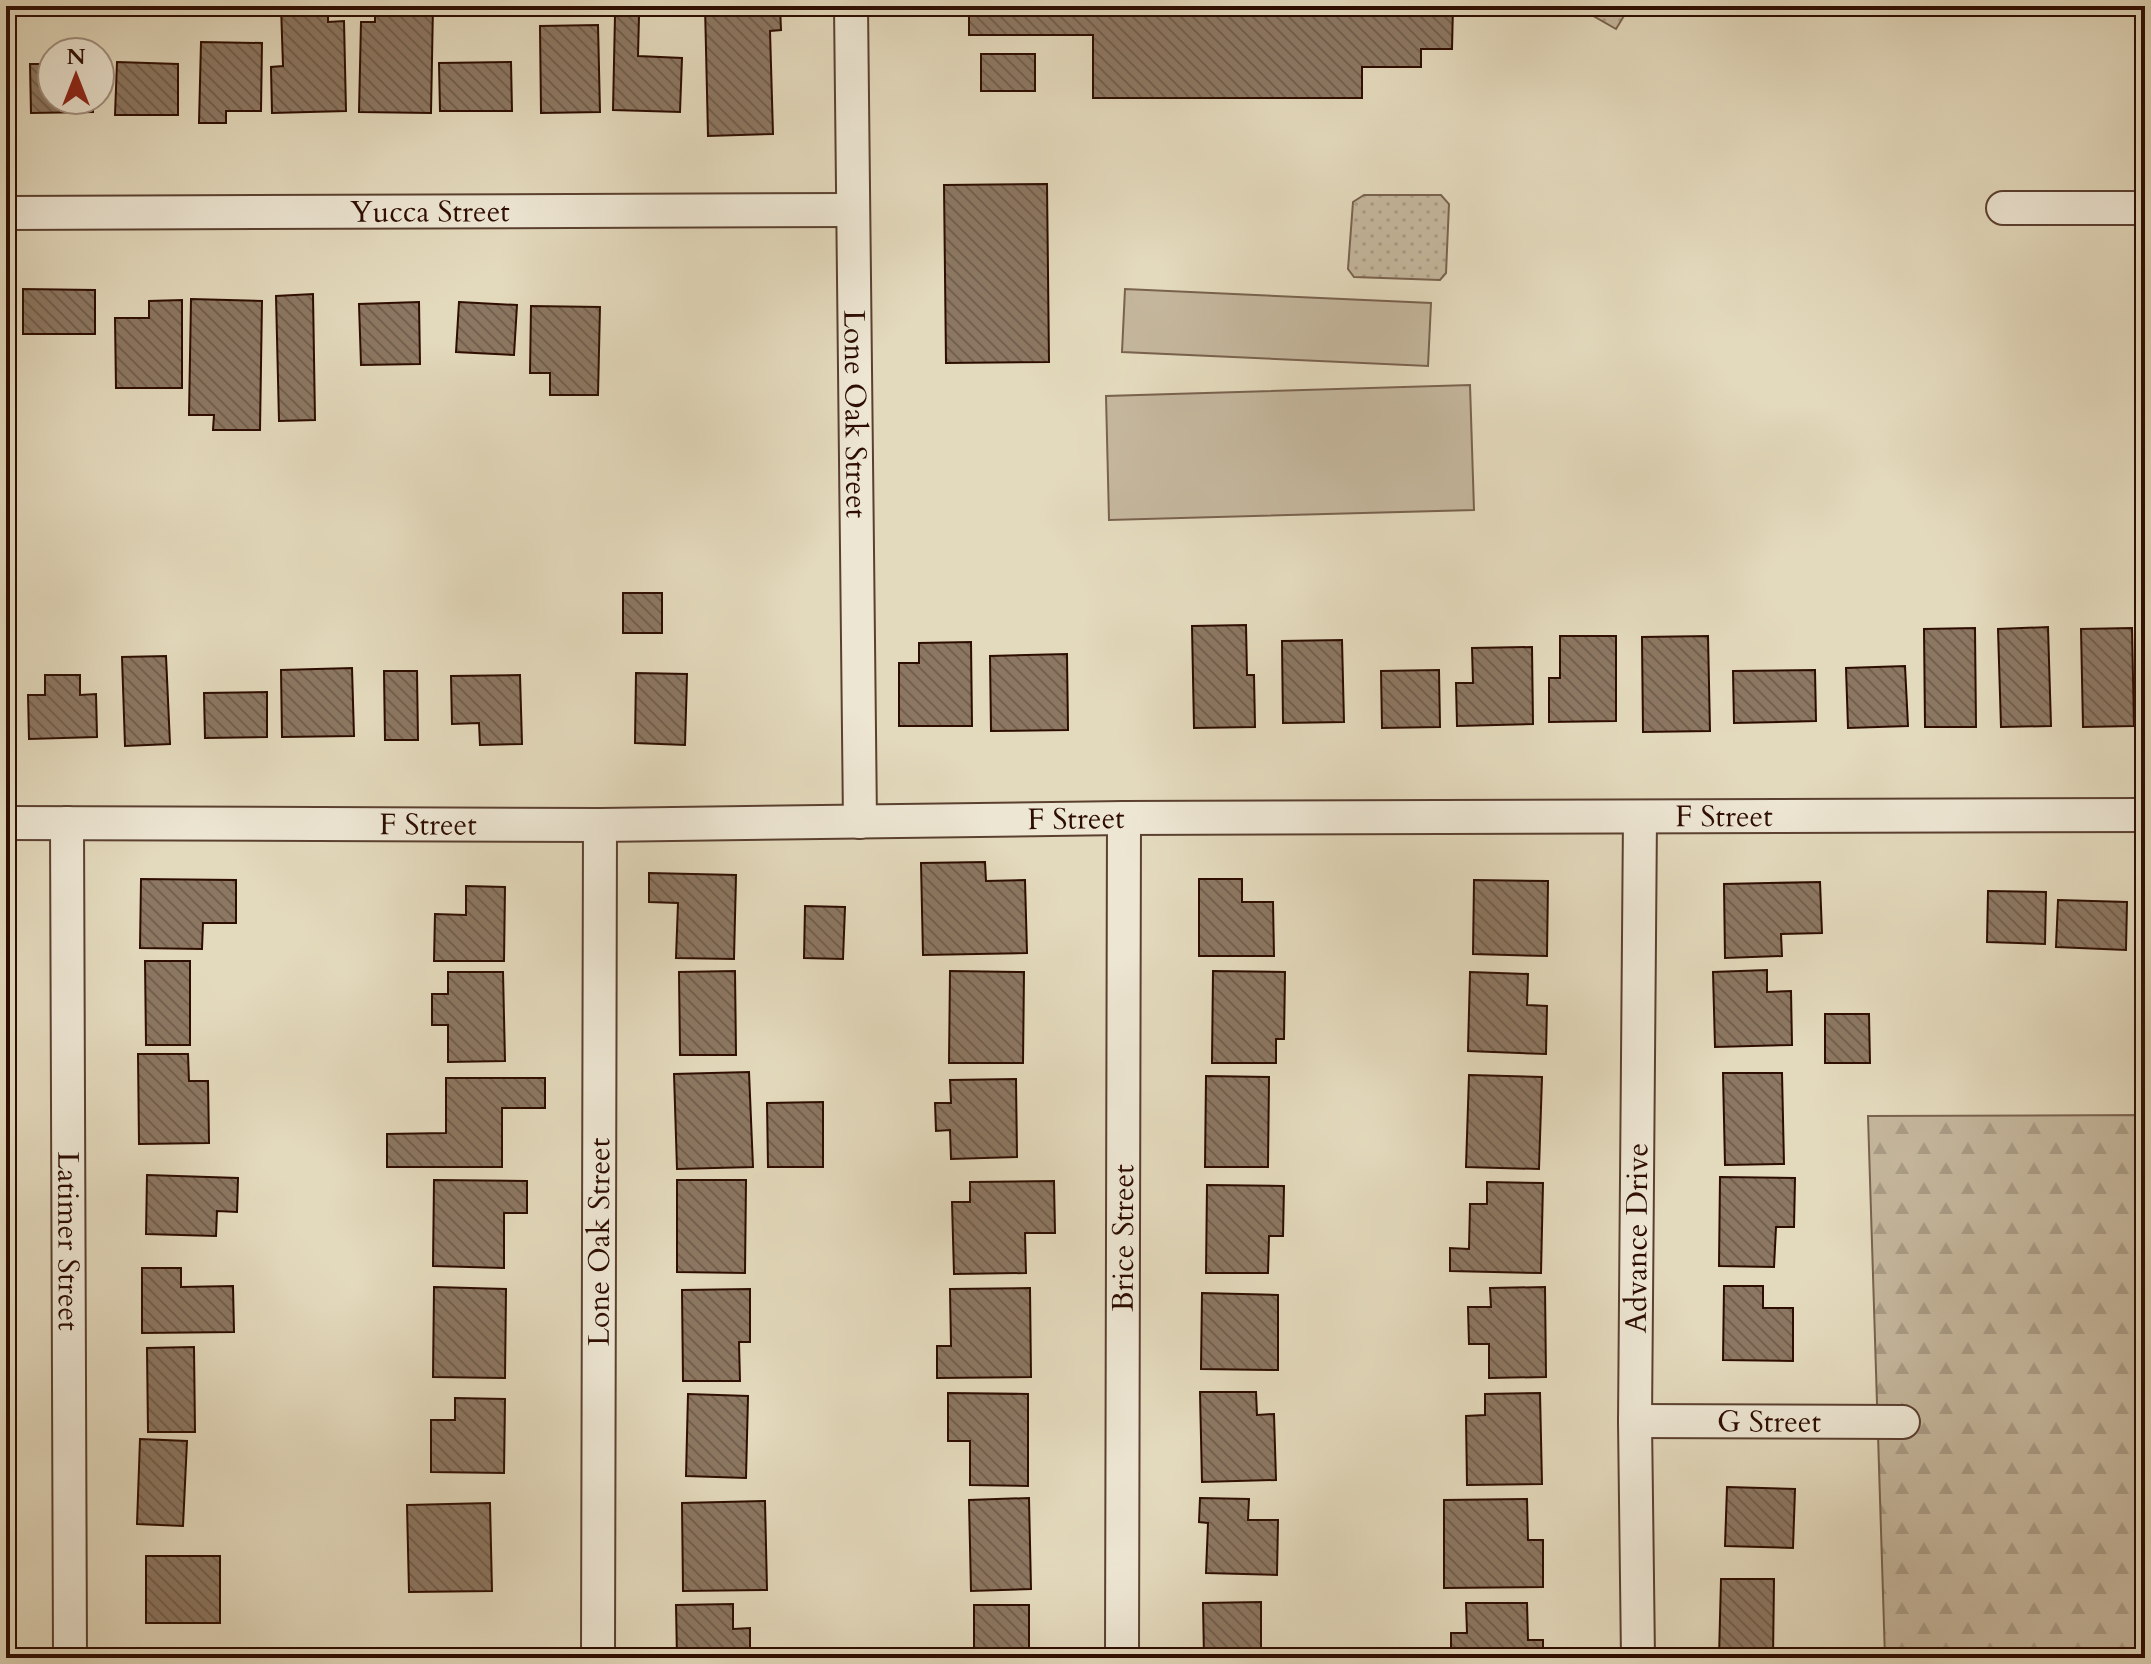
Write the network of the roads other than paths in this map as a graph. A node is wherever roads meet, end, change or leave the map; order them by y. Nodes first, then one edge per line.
1 (851, 6) edge
2 (2003, 208) dead end
3 (2145, 208) edge
4 (852, 210) junction
5 (6, 213) edge
6 (2145, 815) edge
7 (1640, 817) junction
8 (1124, 818) junction
9 (860, 822) junction
10 (6, 823) edge
11 (67, 823) junction
12 (600, 825) junction
13 (1635, 1421) junction
14 (1903, 1422) dead end
15 (70, 1658) edge
16 (598, 1658) edge
17 (1122, 1658) edge
18 (1638, 1658) edge

1 - 4 street, Lone Oak Street
2 - 3 street
4 - 5 street, Yucca Street
4 - 9 street, Lone Oak Street
6 - 7 street, F Street
7 - 8 street, F Street
7 - 13 street, Advance Drive
8 - 9 street, F Street
8 - 17 street, Brice Street
9 - 12 street, F Street
10 - 11 street, F Street
11 - 12 street, F Street
11 - 15 street, Latimer Street
12 - 16 street, Lone Oak Street
13 - 14 street, G Street
13 - 18 street, Advance Drive

